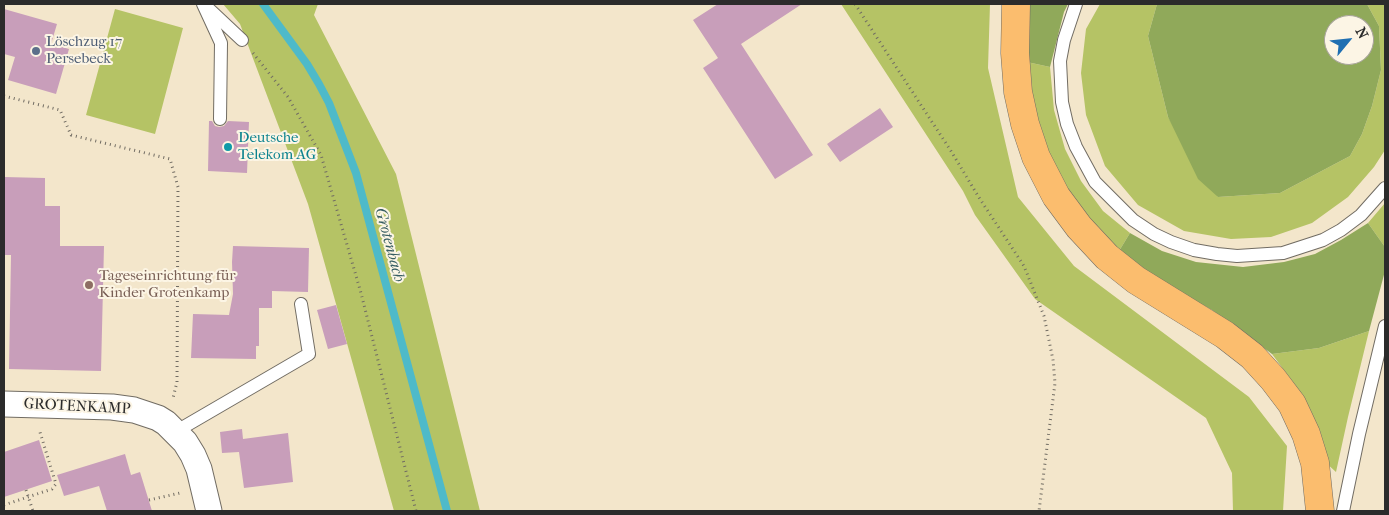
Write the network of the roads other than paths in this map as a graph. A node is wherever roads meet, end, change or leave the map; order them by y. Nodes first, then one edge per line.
1 (1016, 4) edge
2 (1076, 4) edge
3 (204, 5) edge
4 (242, 40) road end
5 (220, 118) dead end
6 (1385, 188) edge
7 (301, 304) dead end
8 (1385, 326) edge
9 (4, 404) edge
10 (170, 428) junction
11 (209, 511) edge
12 (1320, 511) edge
13 (1343, 511) edge

1 - 12 highway
2 - 6 lane
3 - 4 lane
3 - 5 lane
7 - 10 lane
8 - 13 lane
9 - 10 street, GROTENKAMP
10 - 11 street, GROTENKAMP

